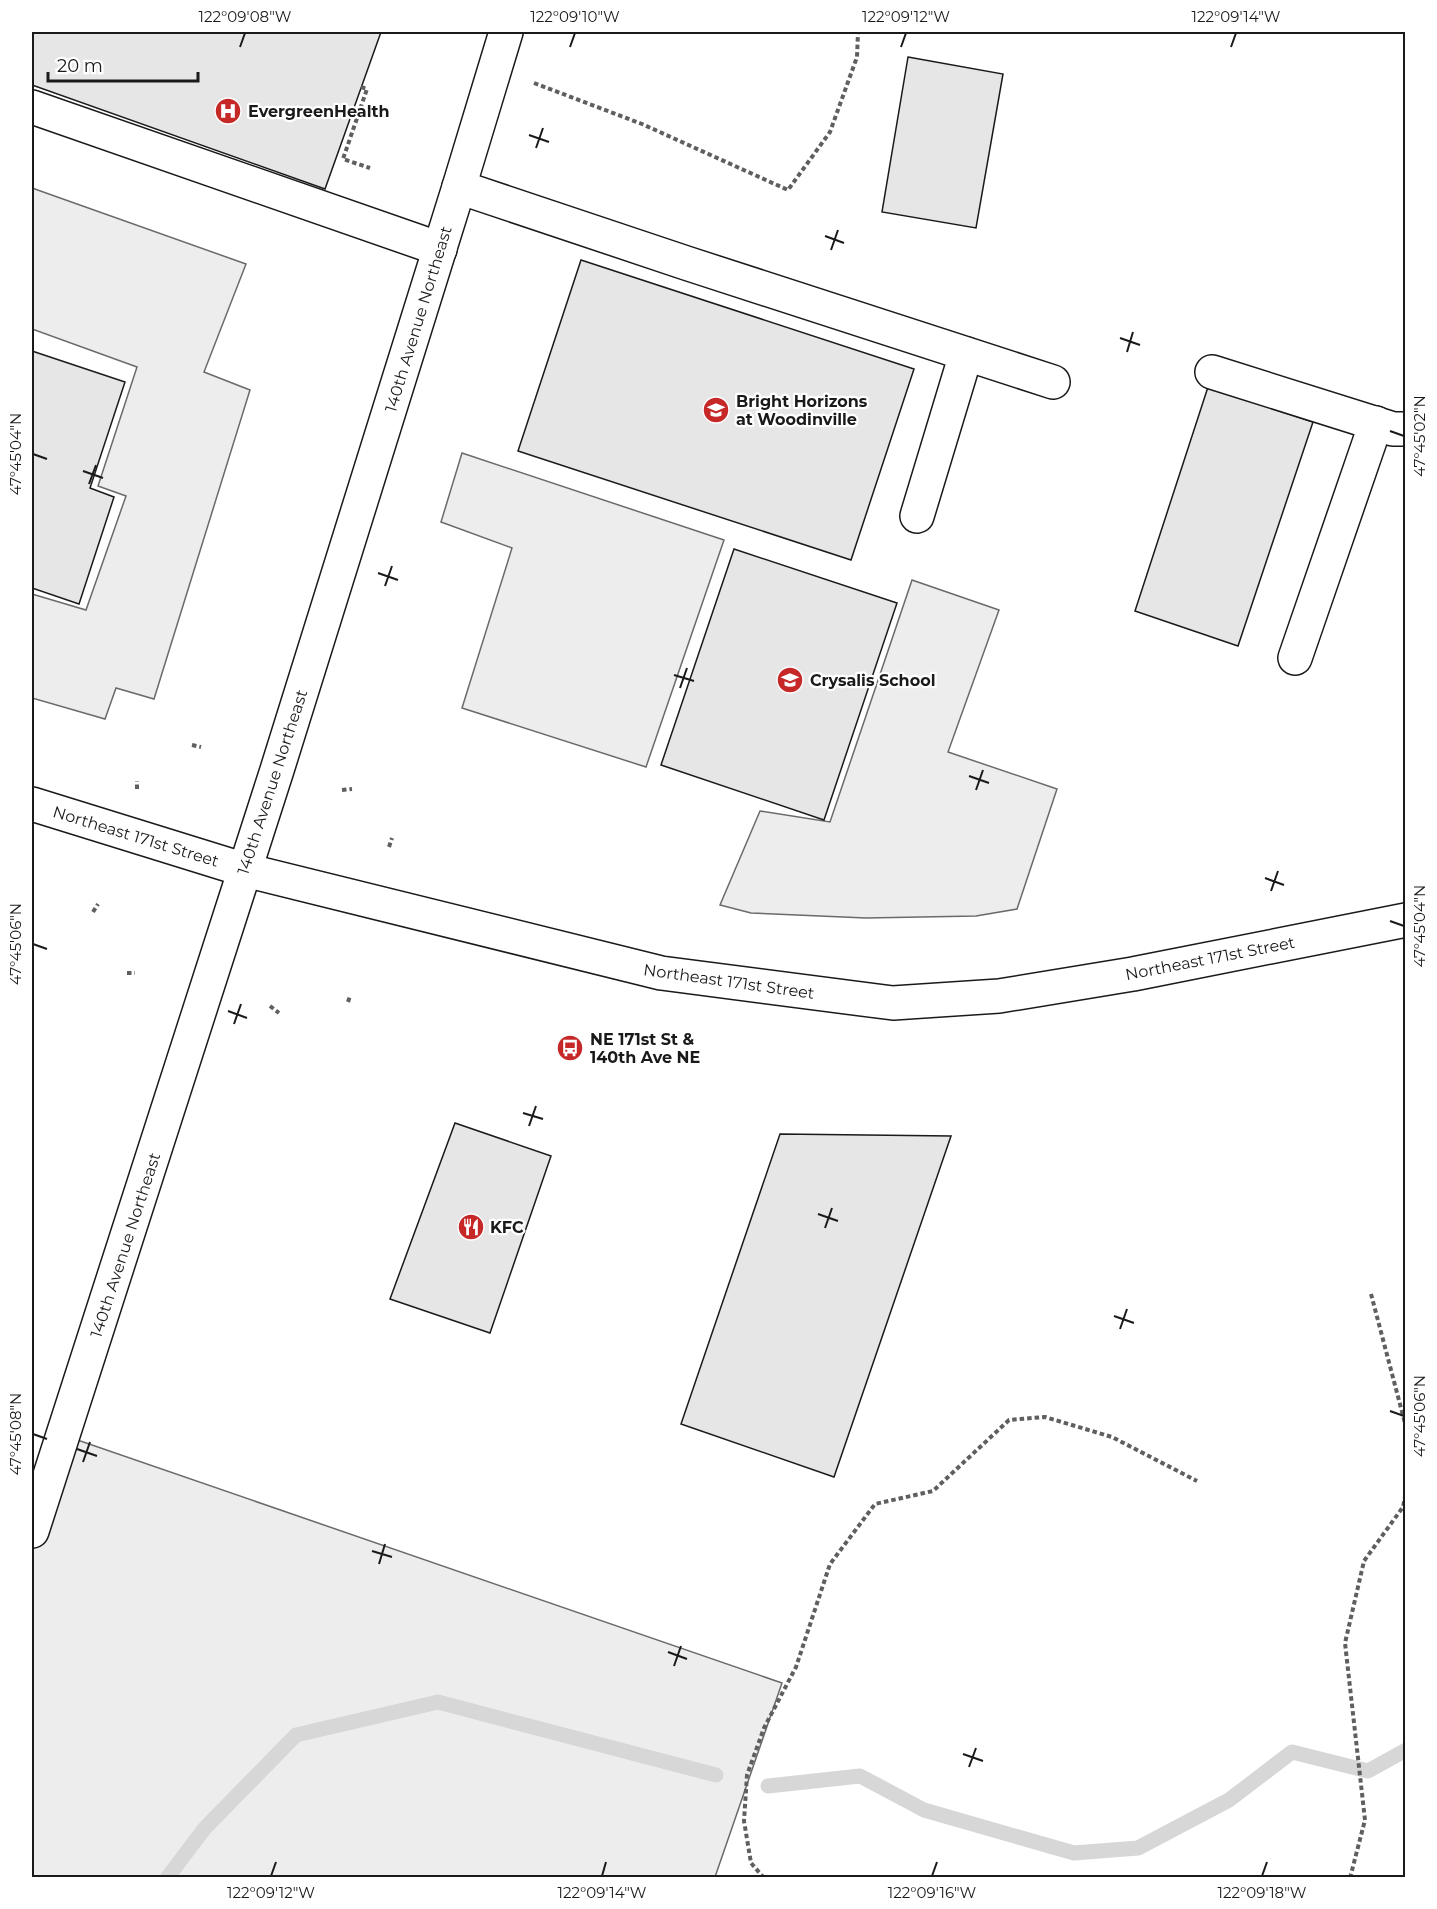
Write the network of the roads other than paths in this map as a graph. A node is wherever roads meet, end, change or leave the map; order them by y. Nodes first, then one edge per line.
1 (506, 32) edge
2 (32, 107) edge
3 (459, 187) junction
4 (440, 249) junction
5 (966, 354) junction
6 (1212, 372) dead end
7 (1053, 381) dead end
8 (1391, 426) edge
9 (917, 516) dead end
10 (1295, 658) dead end
11 (32, 804) edge
12 (244, 870) junction
13 (1406, 920) edge
14 (32, 1531) edge

1 - 3 main road, 140th Avenue Northeast
2 - 4 main road
3 - 4 main road, 140th Avenue Northeast
3 - 5 main road
4 - 12 main road, 140th Avenue Northeast
5 - 7 main road
5 - 9 main road
6 - 8 main road
8 - 10 main road
11 - 12 main road, Northeast 171st Street
12 - 13 main road, Northeast 171st Street
12 - 14 main road, 140th Avenue Northeast

